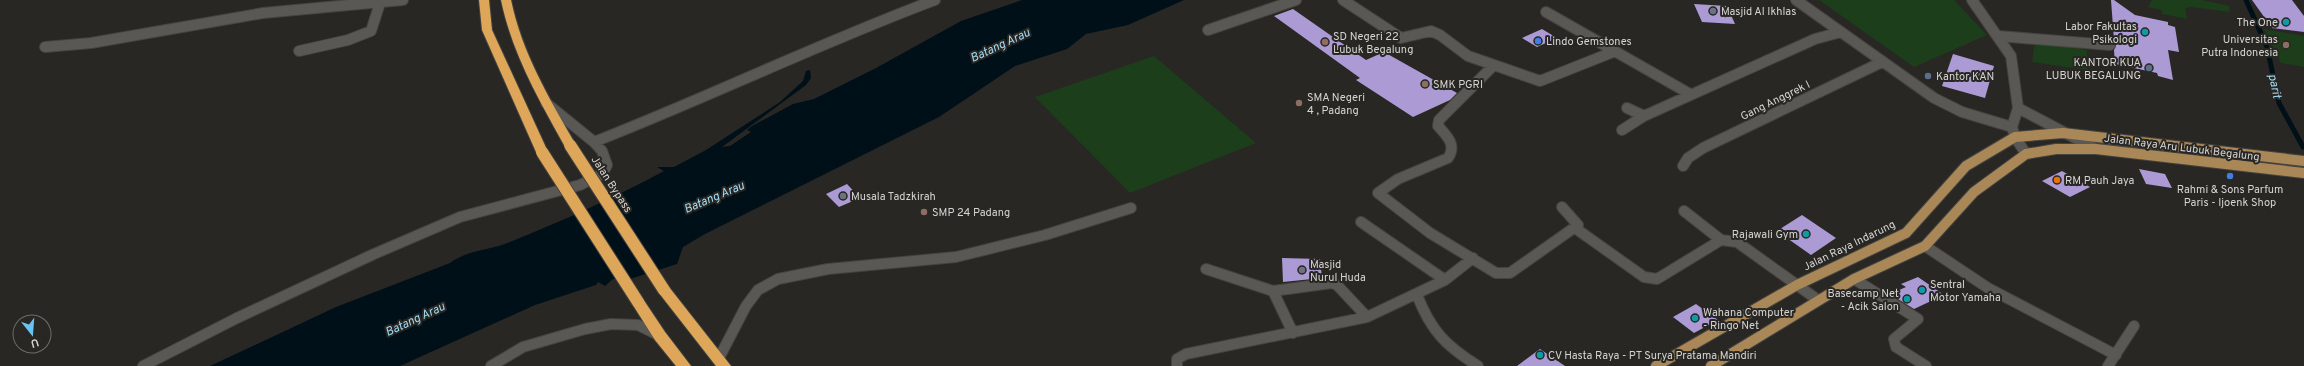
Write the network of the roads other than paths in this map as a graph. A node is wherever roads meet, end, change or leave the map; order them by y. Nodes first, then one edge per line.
1 (403, 0) edge
2 (484, 0) edge
3 (506, 0) edge
4 (935, 0) edge
5 (1296, 0) edge
6 (1343, 0) edge
7 (1796, 0) edge
8 (1972, 0) edge
9 (380, 3) junction
10 (1546, 12) dead end
11 (1208, 30) dead end
12 (1841, 32) junction
13 (1998, 36) junction
14 (2110, 45) dead end
15 (45, 47) dead end
16 (299, 51) dead end
17 (1613, 52) junction
18 (1882, 62) junction
19 (1494, 65) junction
20 (1690, 94) junction
21 (546, 103) junction
22 (1627, 108) dead end
23 (2018, 108) junction
24 (1644, 116) junction
25 (1622, 130) dead end
26 (2014, 132) junction
27 (2063, 133) junction
28 (594, 142) junction
29 (2096, 149) junction
30 (2026, 154) junction
31 (2304, 161) edge
32 (1683, 166) dead end
33 (2304, 173) edge
34 (1562, 207) dead end
35 (1131, 208) dead end
36 (1684, 211) dead end
37 (1361, 222) dead end
38 (1575, 228) junction
39 (1721, 240) junction
40 (1925, 246) junction
41 (1473, 258) junction
42 (1206, 269) dead end
43 (1854, 279) junction
44 (1446, 280) junction
45 (1797, 285) junction
46 (1273, 291) junction
47 (1417, 295) junction
48 (1818, 300) junction
49 (1367, 317) junction
50 (2134, 326) dead end
51 (1293, 333) junction
52 (660, 336) junction
53 (721, 362) edge
54 (2111, 363) edge
55 (143, 366) edge
56 (491, 366) edge
57 (684, 366) edge
58 (1177, 366) edge
59 (1478, 366) edge
60 (1658, 366) edge
61 (1711, 366) edge
62 (1926, 366) edge

1 - 9 street
2 - 52 highway, bridge
3 - 21 highway, Jalan Bypass
4 - 28 street
5 - 11 street
6 - 19 street
7 - 12 street
8 - 13 street
9 - 15 street
9 - 16 street
10 - 17 street
12 - 18 street
12 - 20 street
13 - 14 street
13 - 23 street
17 - 19 street
17 - 20 street
18 - 26 street
18 - 32 street, Gang Anggrek I
19 - 41 street
20 - 24 street
21 - 28 street
21 - 53 highway, Jalan Bypass, bridge
22 - 24 street
23 - 26 street
23 - 27 street
24 - 25 street
26 - 27 main road, Jalan Raya Indarung
26 - 30 street
26 - 45 main road, Jalan Raya Indarung
27 - 29 street
27 - 31 main road, Jalan Raya Aru Lubuk Begalung
28 - 55 street
29 - 30 main road, Jalan Raya Aru Lubuk Begalung
29 - 33 main road, Jalan Raya Aru Lubuk Begalung
30 - 40 main road
34 - 38 street
35 - 53 street
36 - 39 street
37 - 44 street
38 - 39 street
38 - 41 street
39 - 45 street
40 - 43 main road
40 - 54 street
41 - 44 street
42 - 46 street
43 - 48 main road
43 - 62 street
44 - 47 street
45 - 48 street
45 - 60 main road, Jalan Raya Indarung
46 - 49 street
46 - 51 street
47 - 49 street
47 - 59 street
48 - 61 main road
49 - 51 street
50 - 54 street
51 - 58 street
52 - 56 street
52 - 57 highway

